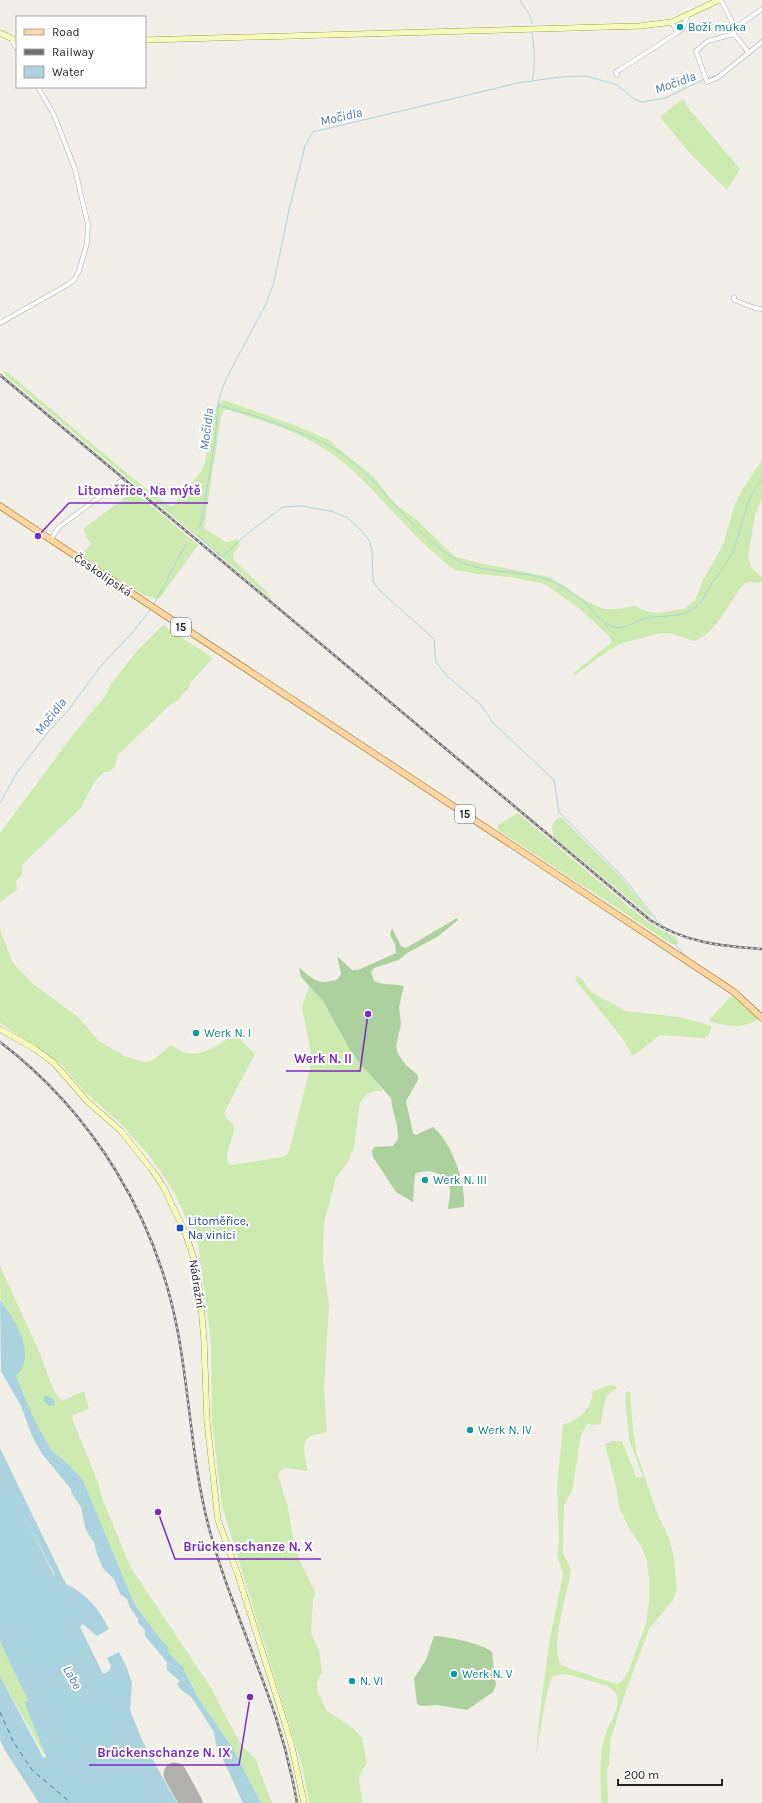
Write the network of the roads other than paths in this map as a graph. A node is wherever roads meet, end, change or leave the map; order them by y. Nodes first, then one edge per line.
1 (720, 0) edge
2 (762, 9) edge
3 (686, 16) junction
4 (672, 22) junction
5 (735, 28) junction
6 (0, 33) edge
7 (677, 33) junction
8 (734, 34) junction
9 (14, 40) edge
10 (146, 40) edge
11 (762, 42) edge
12 (749, 53) junction
13 (617, 75) dead end
14 (39, 88) edge
15 (734, 297) dead end
16 (762, 309) edge
17 (0, 323) edge
18 (121, 481) dead end
19 (0, 506) edge
20 (50, 540) junction
21 (762, 1018) edge
22 (0, 1029) edge
23 (304, 1803) edge

1 - 3 main road
1 - 5 street
2 - 5 street
3 - 4 main road
3 - 7 street
4 - 7 street
4 - 10 main road
5 - 8 street
6 - 9 main road
7 - 13 street
8 - 12 street
8 - 12 street
11 - 12 street
14 - 17 street
15 - 16 street
18 - 20 street
19 - 20 main road, Českolipská / 15
20 - 21 main road, Českolipská / 15
22 - 23 main road, Nádražní

